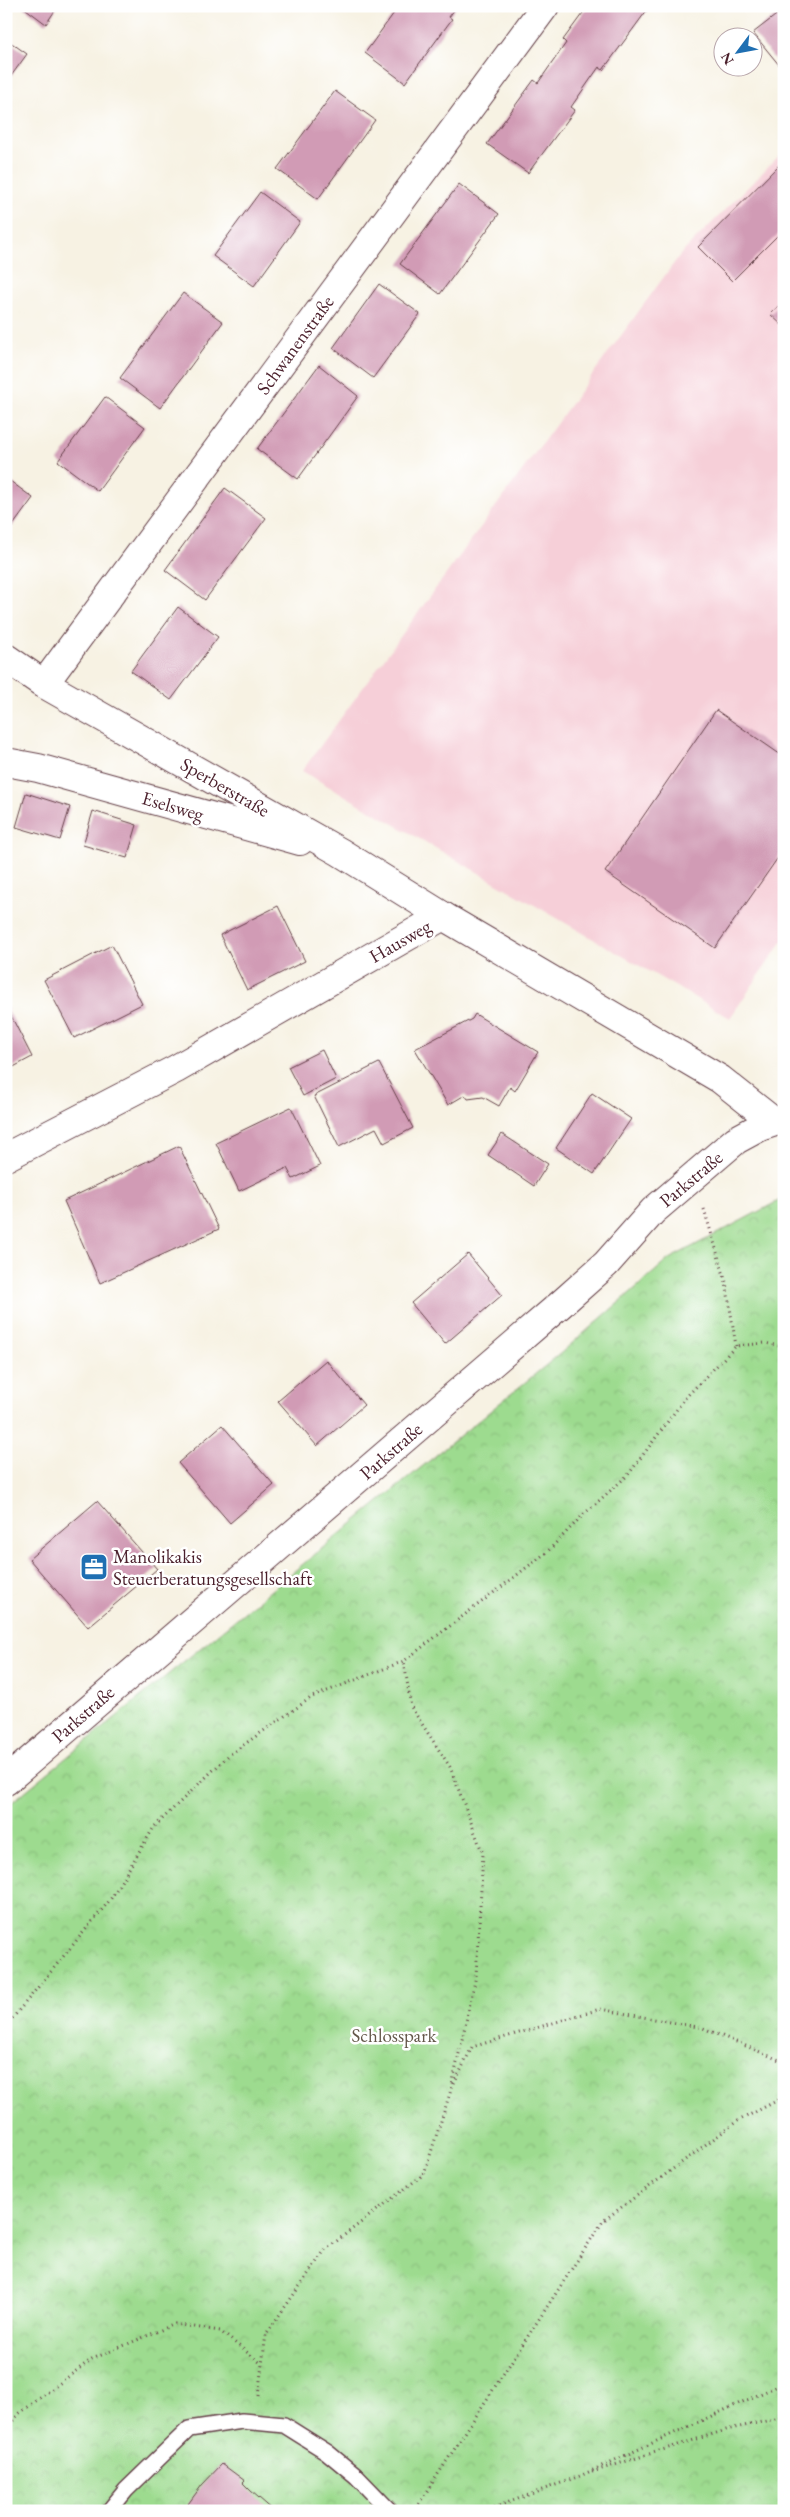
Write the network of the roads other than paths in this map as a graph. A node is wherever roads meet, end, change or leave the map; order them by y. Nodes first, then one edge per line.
1 (546, 6) edge
2 (6, 658) edge
3 (44, 684) junction
4 (6, 762) edge
5 (340, 852) junction
6 (443, 916) junction
7 (778, 1120) edge
8 (6, 1157) edge
9 (6, 1781) edge
10 (109, 2511) edge
11 (390, 2511) edge

1 - 3 street, Schwanenstraße
2 - 3 street, Sperberstraße
3 - 5 street, Sperberstraße
4 - 5 street, Eselsweg
5 - 6 street, Sperberstraße
6 - 7 street, Hausweg
6 - 8 street, Hausweg
7 - 9 street, Parkstraße
10 - 11 lane

